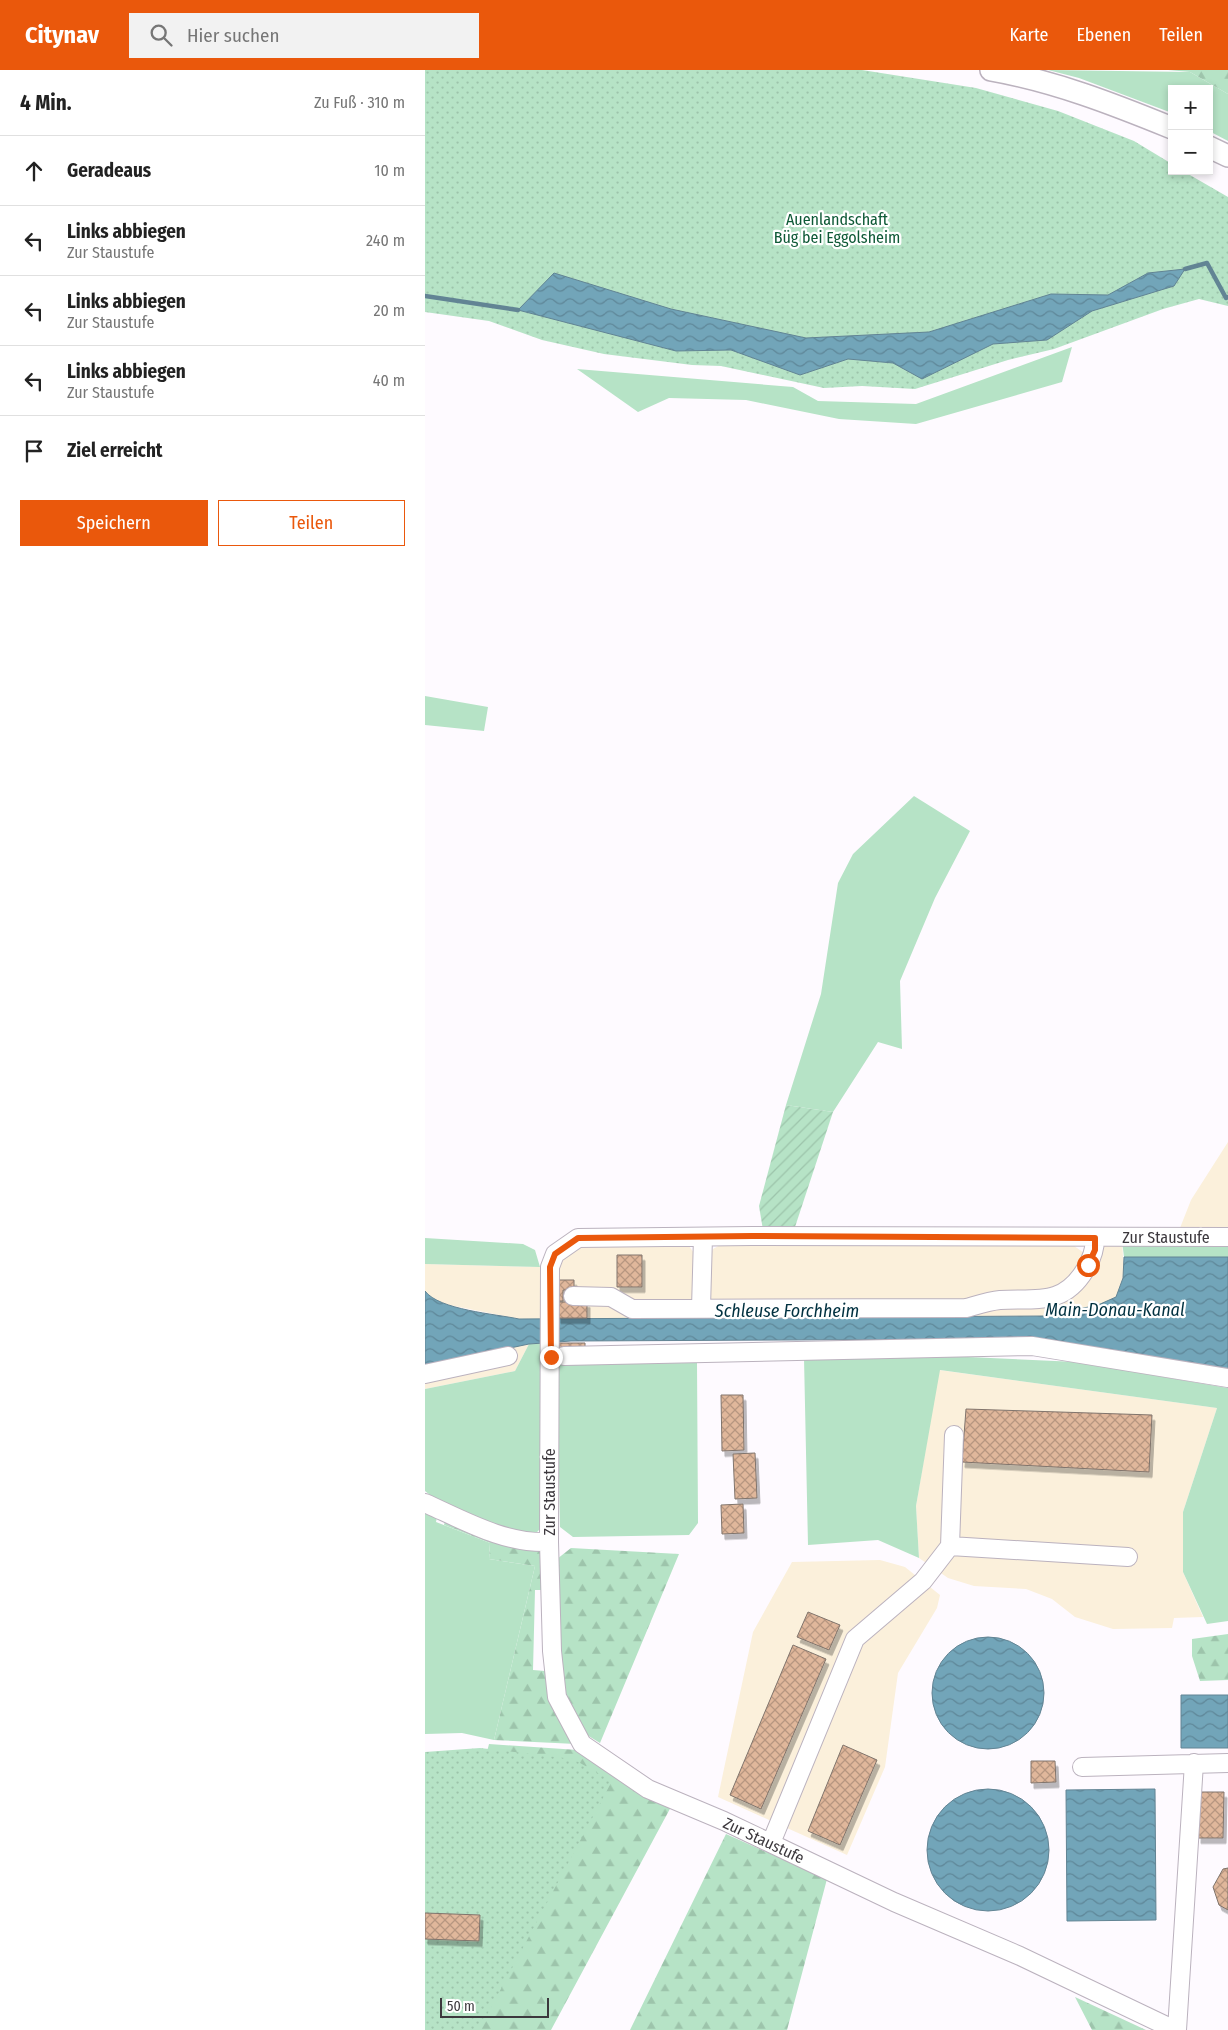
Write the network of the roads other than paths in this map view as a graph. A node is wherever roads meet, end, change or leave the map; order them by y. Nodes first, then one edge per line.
1 (991, 70) edge
2 (1168, 126) edge
3 (1213, 149) edge
4 (1228, 156) edge
5 (703, 1237) junction
6 (1228, 1237) edge
7 (1095, 1238) junction
8 (573, 1296) dead end
9 (701, 1308) junction
10 (508, 1356) dead end
11 (558, 1357) junction
12 (425, 1374) edge
13 (1228, 1378) edge
14 (954, 1435) dead end
15 (426, 1503) edge
16 (549, 1542) junction
17 (950, 1546) junction
18 (1128, 1557) dead end
19 (1194, 1763) junction
20 (1228, 1763) edge
21 (1082, 1767) dead end
22 (771, 1844) junction
23 (1176, 2030) edge

1 - 2 main road
3 - 4 main road
5 - 7 street, Zur Staustufe
5 - 9 street
5 - 11 street, Zur Staustufe
6 - 7 street, Zur Staustufe
7 - 9 street
8 - 9 street
10 - 12 street
11 - 13 street
11 - 16 street, Zur Staustufe
14 - 17 street
15 - 16 street
16 - 22 street, Zur Staustufe
17 - 18 street
17 - 22 street
19 - 20 street
19 - 21 street
19 - 23 street
22 - 23 street, Zur Staustufe

